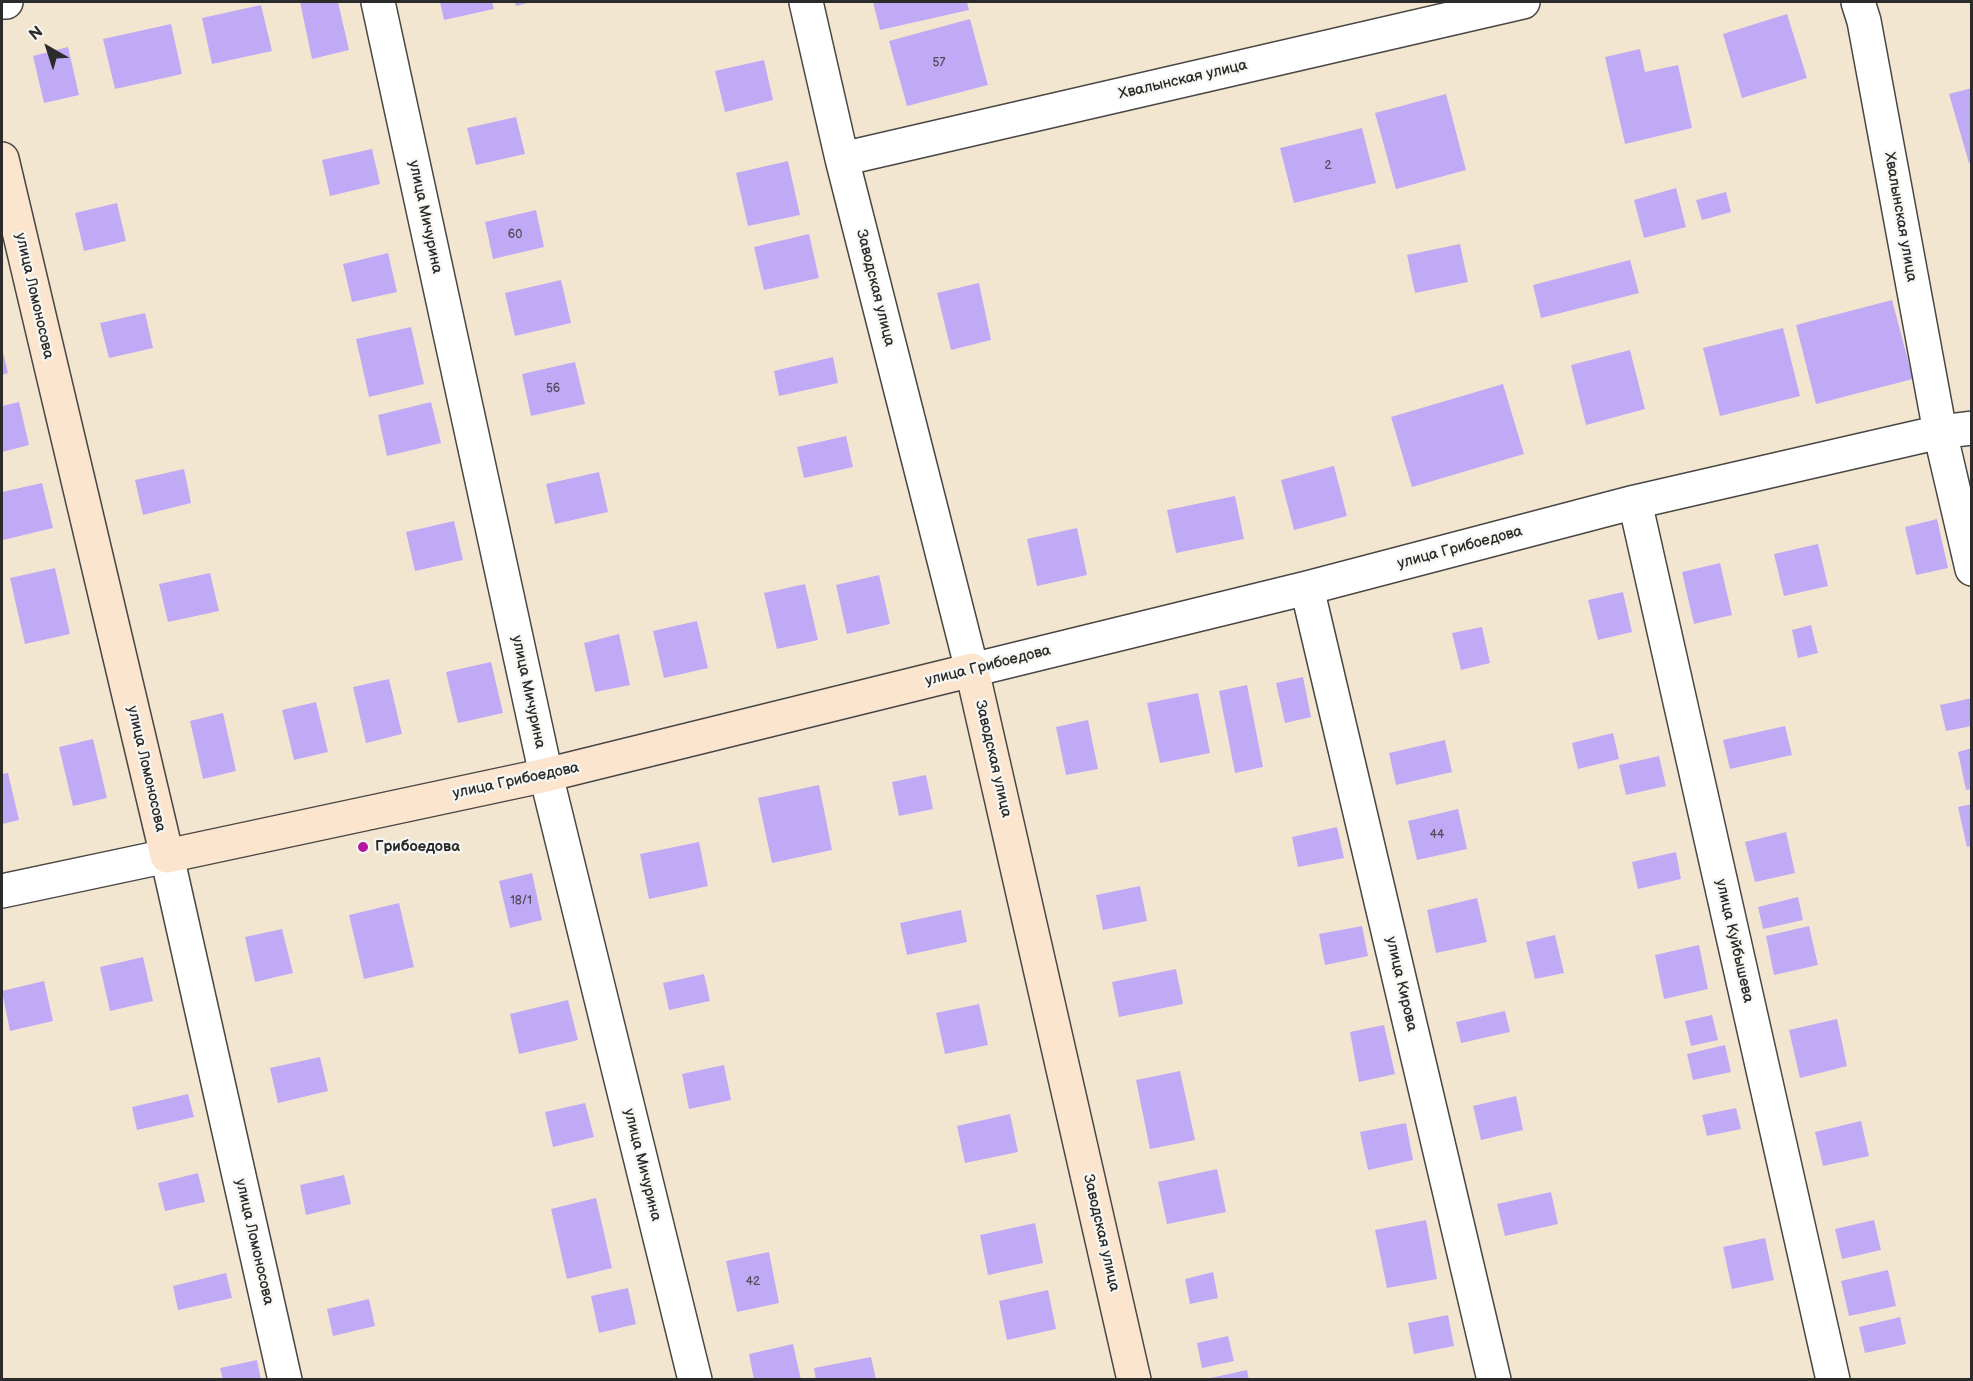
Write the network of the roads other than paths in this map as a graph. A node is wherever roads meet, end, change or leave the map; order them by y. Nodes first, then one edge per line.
1 (378, 2) edge
2 (806, 2) edge
3 (1523, 2) edge
4 (1858, 2) edge
5 (2, 159) edge
6 (842, 159) junction
7 (1956, 430) edge
8 (1635, 502) junction
9 (1971, 569) edge
10 (1307, 588) junction
11 (972, 670) junction
12 (546, 775) junction
13 (167, 856) junction
14 (2, 891) edge
15 (285, 1380) edge
16 (695, 1380) edge
17 (1134, 1380) edge
18 (1494, 1380) edge
19 (1833, 1380) edge

1 - 12 street, улица Мичурина
2 - 6 street, Заводская улица
3 - 6 street, Хвалынская улица
4 - 7 street, Хвалынская улица
5 - 13 street, улица Ломоносова
6 - 11 street, Заводская улица
7 - 8 street, улица Грибоедова
7 - 9 street, Хвалынская улица
8 - 10 street, улица Грибоедова
8 - 19 street, улица Куйбышева
10 - 11 street, улица Грибоедова
10 - 18 street, улица Кирова
11 - 12 street, улица Грибоедова
11 - 17 street, Заводская улица
12 - 13 street, улица Грибоедова
12 - 16 street, улица Мичурина
13 - 14 street, улица Грибоедова
13 - 15 street, улица Ломоносова

